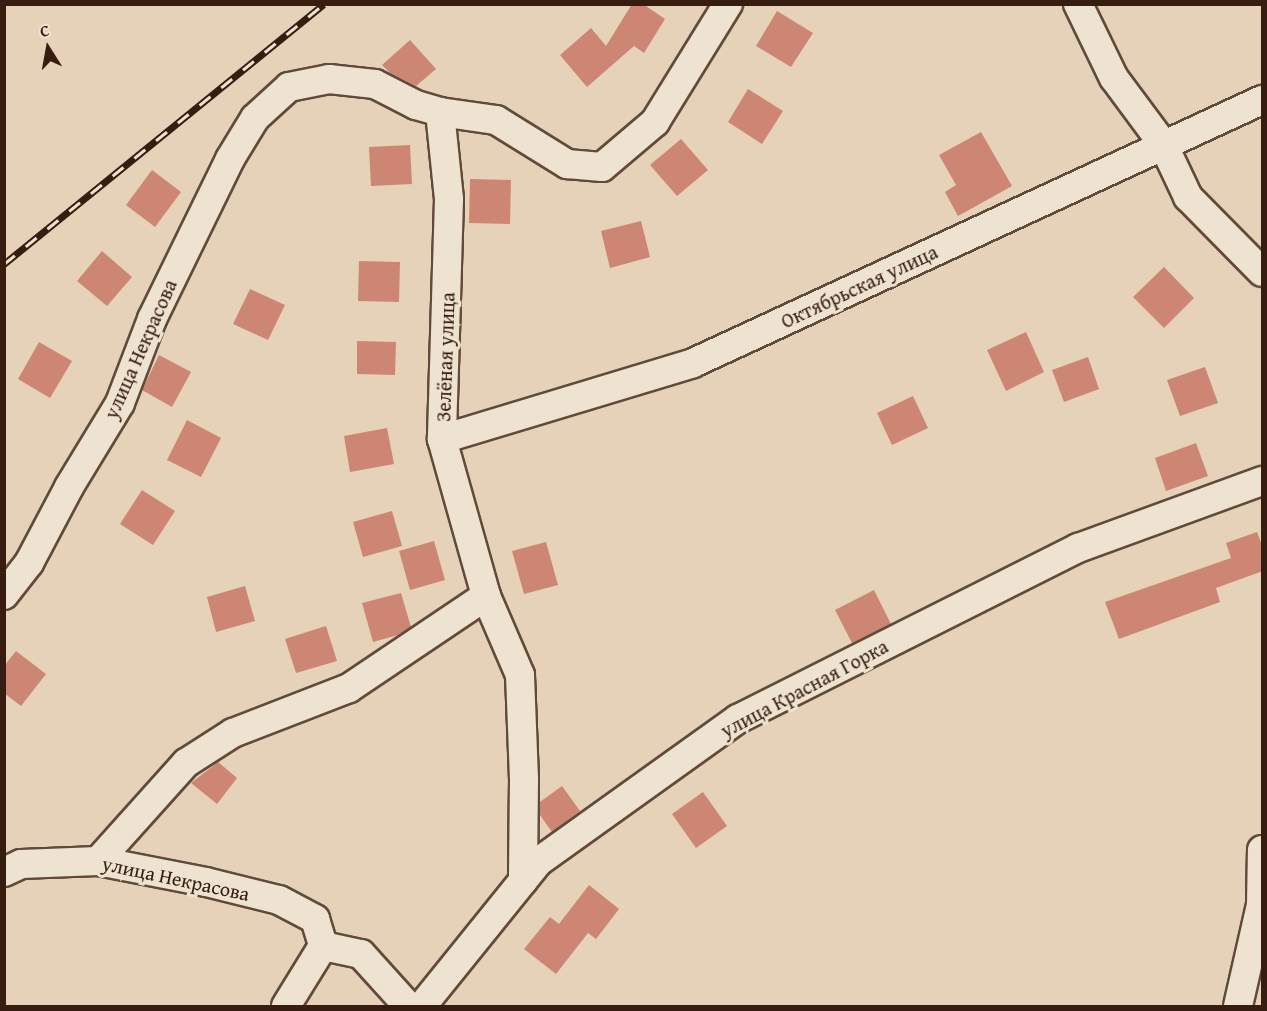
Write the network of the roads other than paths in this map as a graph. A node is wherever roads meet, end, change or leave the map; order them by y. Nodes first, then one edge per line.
1 (728, 4) edge
2 (1078, 4) edge
3 (1263, 100) edge
4 (440, 112) junction
5 (1163, 144) junction
6 (1263, 272) edge
7 (442, 439) junction
8 (1263, 481) edge
9 (4, 595) edge
10 (486, 596) junction
11 (1263, 850) edge
12 (98, 861) junction
13 (4, 872) edge
14 (523, 881) junction
15 (323, 946) junction
16 (286, 1006) edge
17 (408, 1006) edge
18 (422, 1006) edge
19 (1238, 1006) edge

1 - 4 street, улица Некрасова
2 - 5 street
3 - 5 street, Октябрьская улица
4 - 7 street, Зелёная улица
4 - 9 street, улица Некрасова
5 - 6 street
5 - 7 street, Октябрьская улица
7 - 10 street, Зелёная улица
8 - 14 street, улица Красная Горка
10 - 12 street
10 - 14 street, Зелёная улица
11 - 19 street
12 - 13 street, улица Некрасова
12 - 15 street, улица Некрасова
14 - 18 street, улица Красная Горка
15 - 16 street
15 - 17 street

